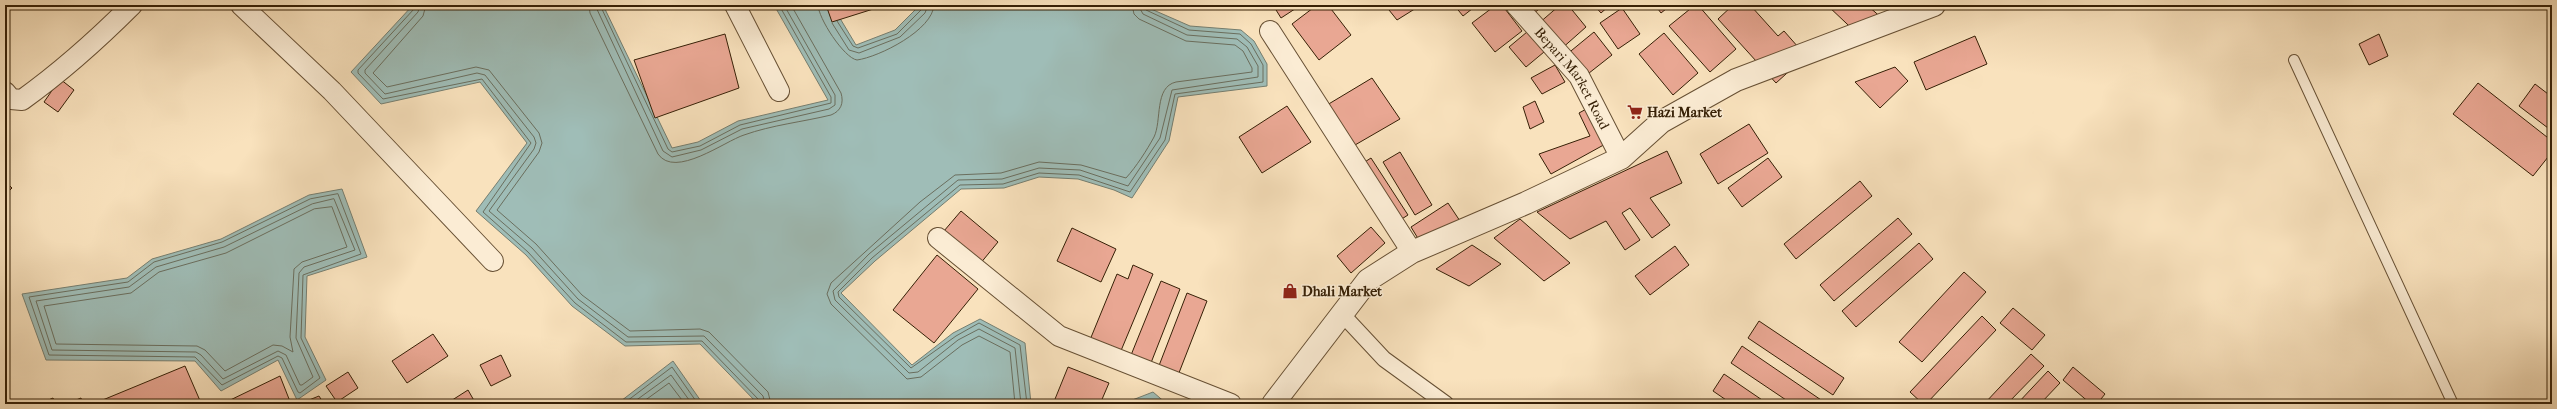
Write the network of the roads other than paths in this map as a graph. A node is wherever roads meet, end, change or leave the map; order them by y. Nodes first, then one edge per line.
1 (132, 5) edge
2 (240, 5) edge
3 (735, 5) edge
4 (1516, 5) edge
5 (1934, 5) edge
6 (1270, 31) dead end
7 (2294, 60) dead end
8 (779, 91) dead end
9 (5, 92) edge
10 (1621, 158) junction
11 (938, 238) dead end
12 (1412, 252) junction
13 (493, 261) dead end
14 (1342, 314) junction
15 (1231, 404) edge
16 (1273, 404) edge
17 (1446, 404) edge
18 (2452, 404) edge

1 - 9 street
2 - 13 street
3 - 8 street
4 - 10 street, Bepari Market Road
5 - 10 street
6 - 12 street
7 - 18 lane
10 - 12 street
11 - 15 street
12 - 14 street
14 - 16 street
14 - 17 street

